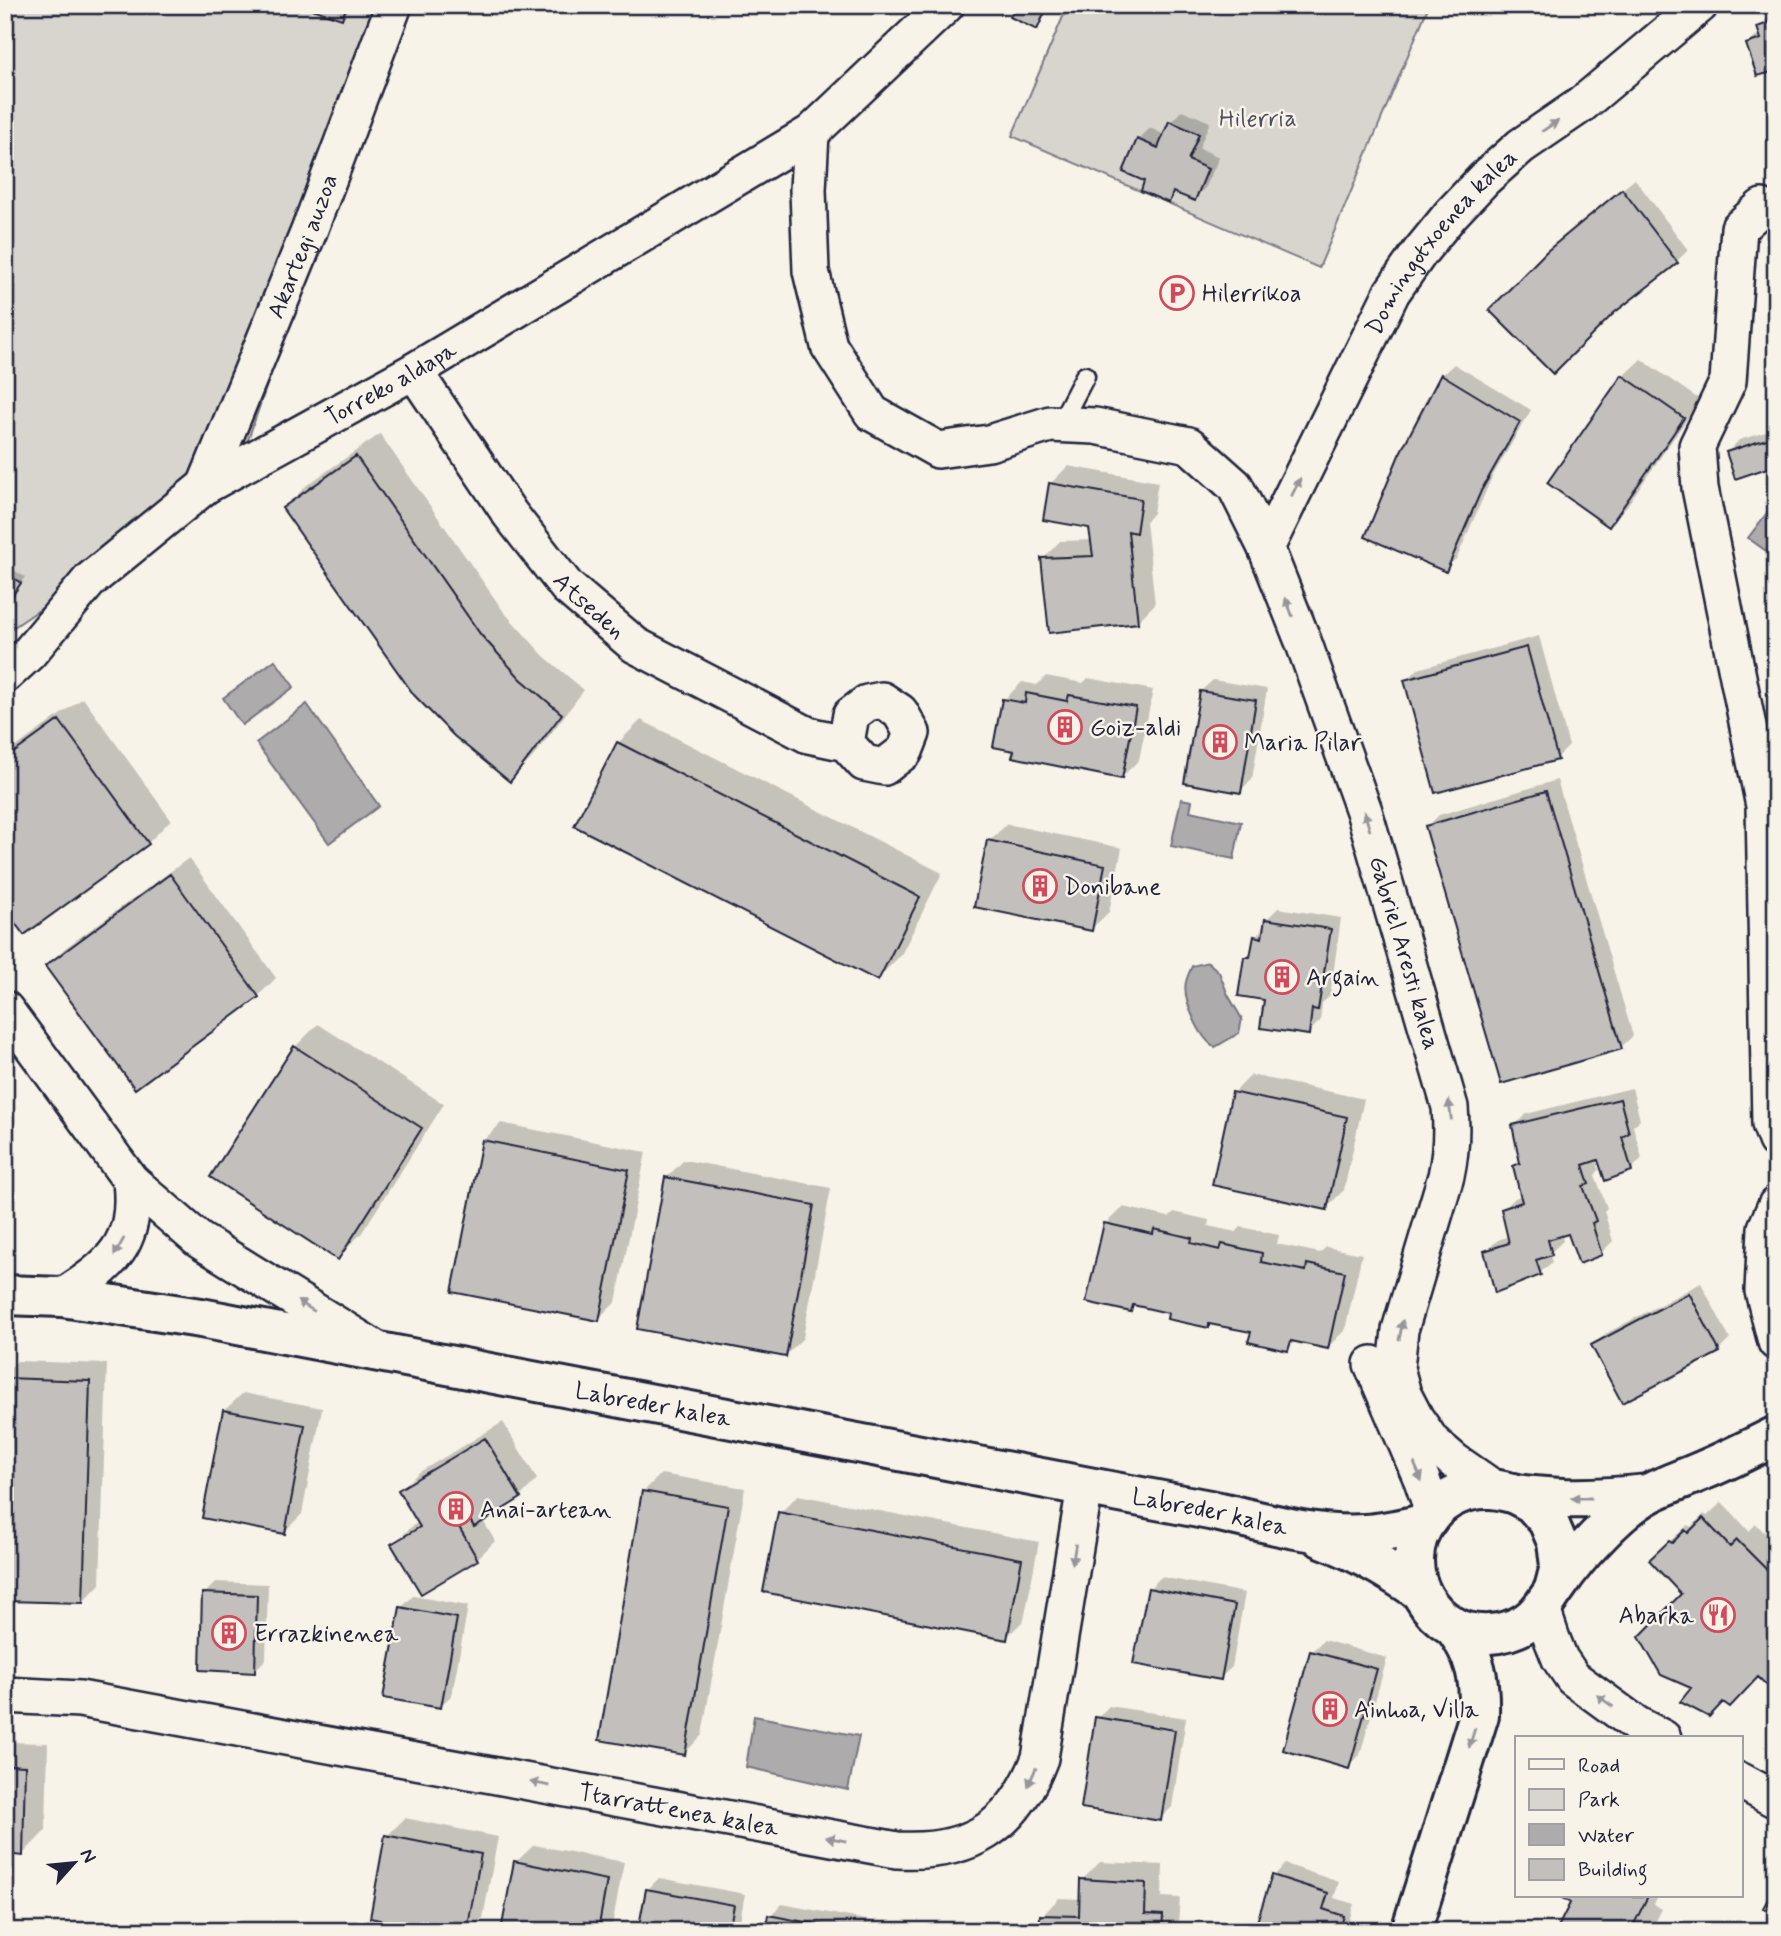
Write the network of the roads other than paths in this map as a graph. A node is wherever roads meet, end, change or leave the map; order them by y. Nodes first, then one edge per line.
1 (394, 5) edge
2 (946, 5) edge
3 (1700, 5) edge
4 (811, 133) junction
5 (1762, 208) dead end
6 (414, 371) junction
7 (1084, 376) dead end
8 (1060, 424) junction
9 (205, 486) junction
10 (1266, 548) junction
11 (5, 676) edge
12 (846, 743) dead end
13 (5, 1009) edge
14 (1776, 1140) edge
15 (131, 1181) junction
16 (1776, 1205) edge
17 (5, 1295) edge
18 (62, 1297) junction
19 (1776, 1342) edge
20 (385, 1354) junction
21 (1384, 1366) junction
22 (1776, 1436) edge
23 (1085, 1487) junction
24 (1503, 1491) junction
25 (1648, 1494) junction
26 (1428, 1518) junction
27 (1300, 1530) junction
28 (1420, 1591) junction
29 (1548, 1599) junction
30 (1455, 1628) junction
31 (5, 1695) edge
32 (1658, 1736) edge
33 (1742, 1782) edge
34 (1776, 1800) edge
35 (1411, 1931) edge

1 - 9 street, Akartegi auzoa
2 - 4 street
10 -> 3 street, Domingotxoenea kalea
4 - 6 street, Torreko aldapa
4 - 8 street, Gabriel Aresti kalea
5 - 14 street
6 - 9 street, Torreko aldapa
6 - 12 street, Atseden
7 - 8 lane
8 - 10 street, Gabriel Aresti kalea
9 - 11 street, Torreko aldapa
21 -> 10 street, Gabriel Aresti kalea
13 - 15 street
15 -> 18 street
20 -> 15 street
16 - 19 street
17 - 18 street, Labreder kalea
18 - 20 street, Labreder kalea
20 - 23 street, Labreder kalea
21 - 24 street, Gabriel Aresti kalea
21 -> 26 street, Gabriel Aresti kalea
22 - 25 street
23 - 27 street, Labreder kalea
23 -> 31 street, Ttarrattenea kalea
25 -> 24 street
24 - 26 street
24 - 29 street
25 - 29 street
26 - 27 street, Labreder kalea
26 - 28 street
27 - 28 street, Labreder kalea
28 - 30 street
29 - 30 street
32 -> 29 street
30 -> 35 street
33 - 34 street

